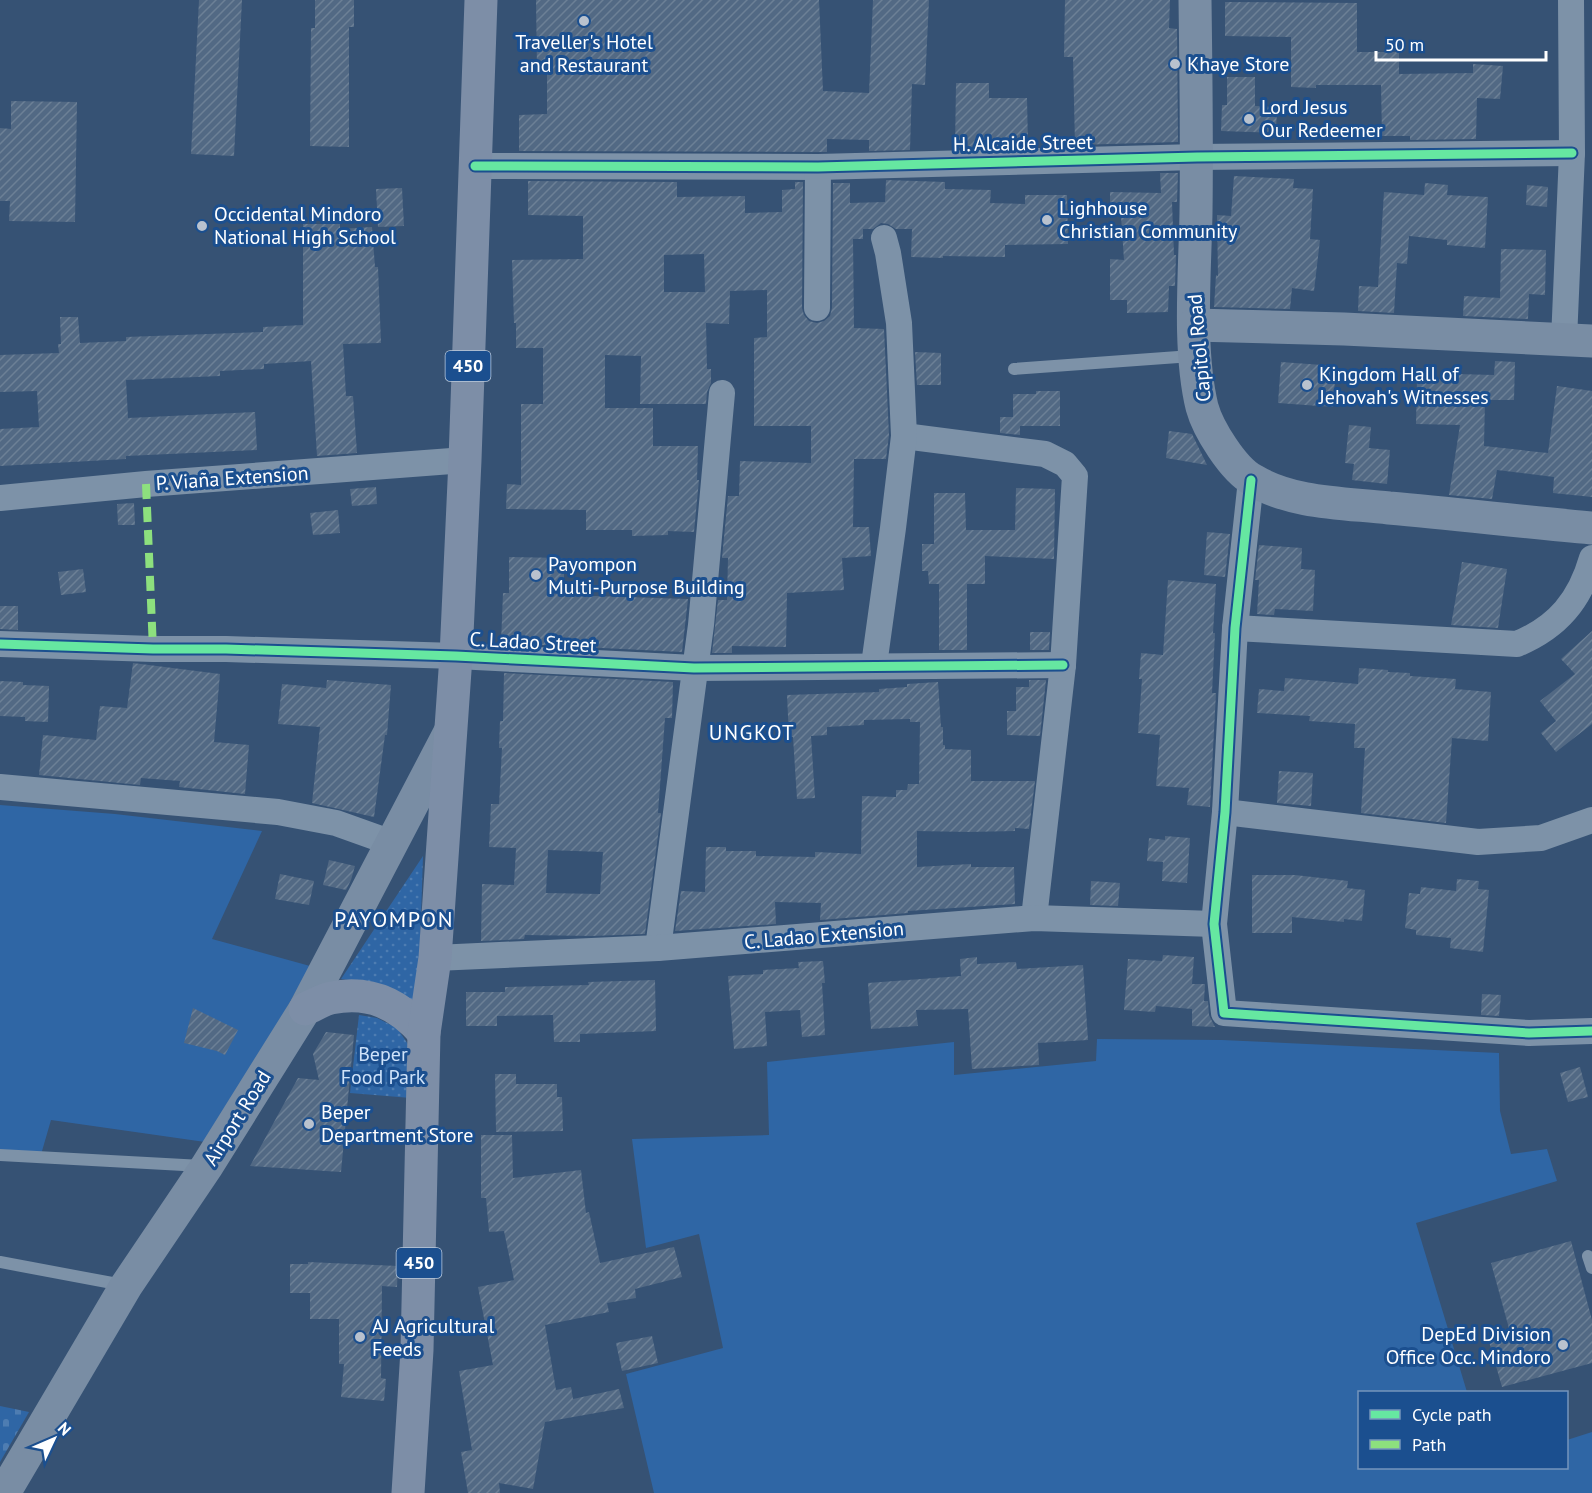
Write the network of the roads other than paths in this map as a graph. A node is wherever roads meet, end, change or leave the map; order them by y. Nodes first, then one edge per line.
1 (481, 0) edge
2 (1195, 0) edge
3 (1571, 0) edge
4 (1572, 153) junction
5 (1197, 157) junction
6 (475, 166) junction
7 (818, 166) junction
8 (884, 238) dead end
9 (817, 309) dead end
10 (1195, 340) junction
11 (1578, 340) edge
12 (1014, 369) dead end
13 (722, 393) dead end
14 (903, 436) junction
15 (465, 460) junction
16 (1251, 480) junction
17 (0, 498) edge
18 (1592, 528) edge
19 (1592, 558) edge
20 (1235, 628) junction
21 (0, 644) edge
22 (456, 656) junction
23 (874, 665) junction
24 (1063, 665) junction
25 (694, 668) junction
26 (450, 732) junction
27 (0, 787) edge
28 (1225, 812) junction
29 (1592, 820) edge
30 (392, 843) junction
31 (1034, 918) junction
32 (1214, 924) junction
33 (658, 948) junction
34 (435, 958) junction
35 (305, 1010) junction
36 (1592, 1031) edge
37 (424, 1033) junction
38 (0, 1155) edge
39 (207, 1166) junction
40 (0, 1262) edge
41 (126, 1286) junction
42 (4, 1493) edge
43 (408, 1493) edge

1 - 6 main road, 450
2 - 5 street, Capitol Road
3 - 4 street
4 - 5 street, H. Alcaide Street
4 - 11 street
5 - 7 street, H. Alcaide Street
5 - 10 street, Capitol Road
6 - 7 street, H. Alcaide Street
6 - 15 main road, 450
7 - 9 street
8 - 14 street
10 - 11 street
10 - 12 lane
10 - 16 street, Capitol Road
13 - 25 street
14 - 23 street
14 - 24 street
15 - 17 street, P. Viaña Extension
15 - 22 main road, 450
16 - 18 street, Capitol Road
16 - 20 street
19 - 20 street
20 - 28 street
21 - 22 street, C. Ladao Street
22 - 25 street, C. Ladao Street
22 - 26 main road, 450
23 - 24 street, C. Ladao Street
23 - 25 street, C. Ladao Street
24 - 31 street
25 - 33 street
26 - 30 street, Airport Road
26 - 34 main road, 450
27 - 30 street
28 - 29 street
28 - 32 street
30 - 35 street, Airport Road
31 - 32 street, C. Ladao Extension
31 - 33 street, C. Ladao Extension
32 - 36 street
33 - 34 street, C. Ladao Extension
34 - 37 main road, 450
35 - 37 main road
35 - 39 street, Airport Road
37 - 43 main road, 450
38 - 39 lane
39 - 41 street, Airport Road
40 - 41 lane
41 - 42 street, Airport Road

